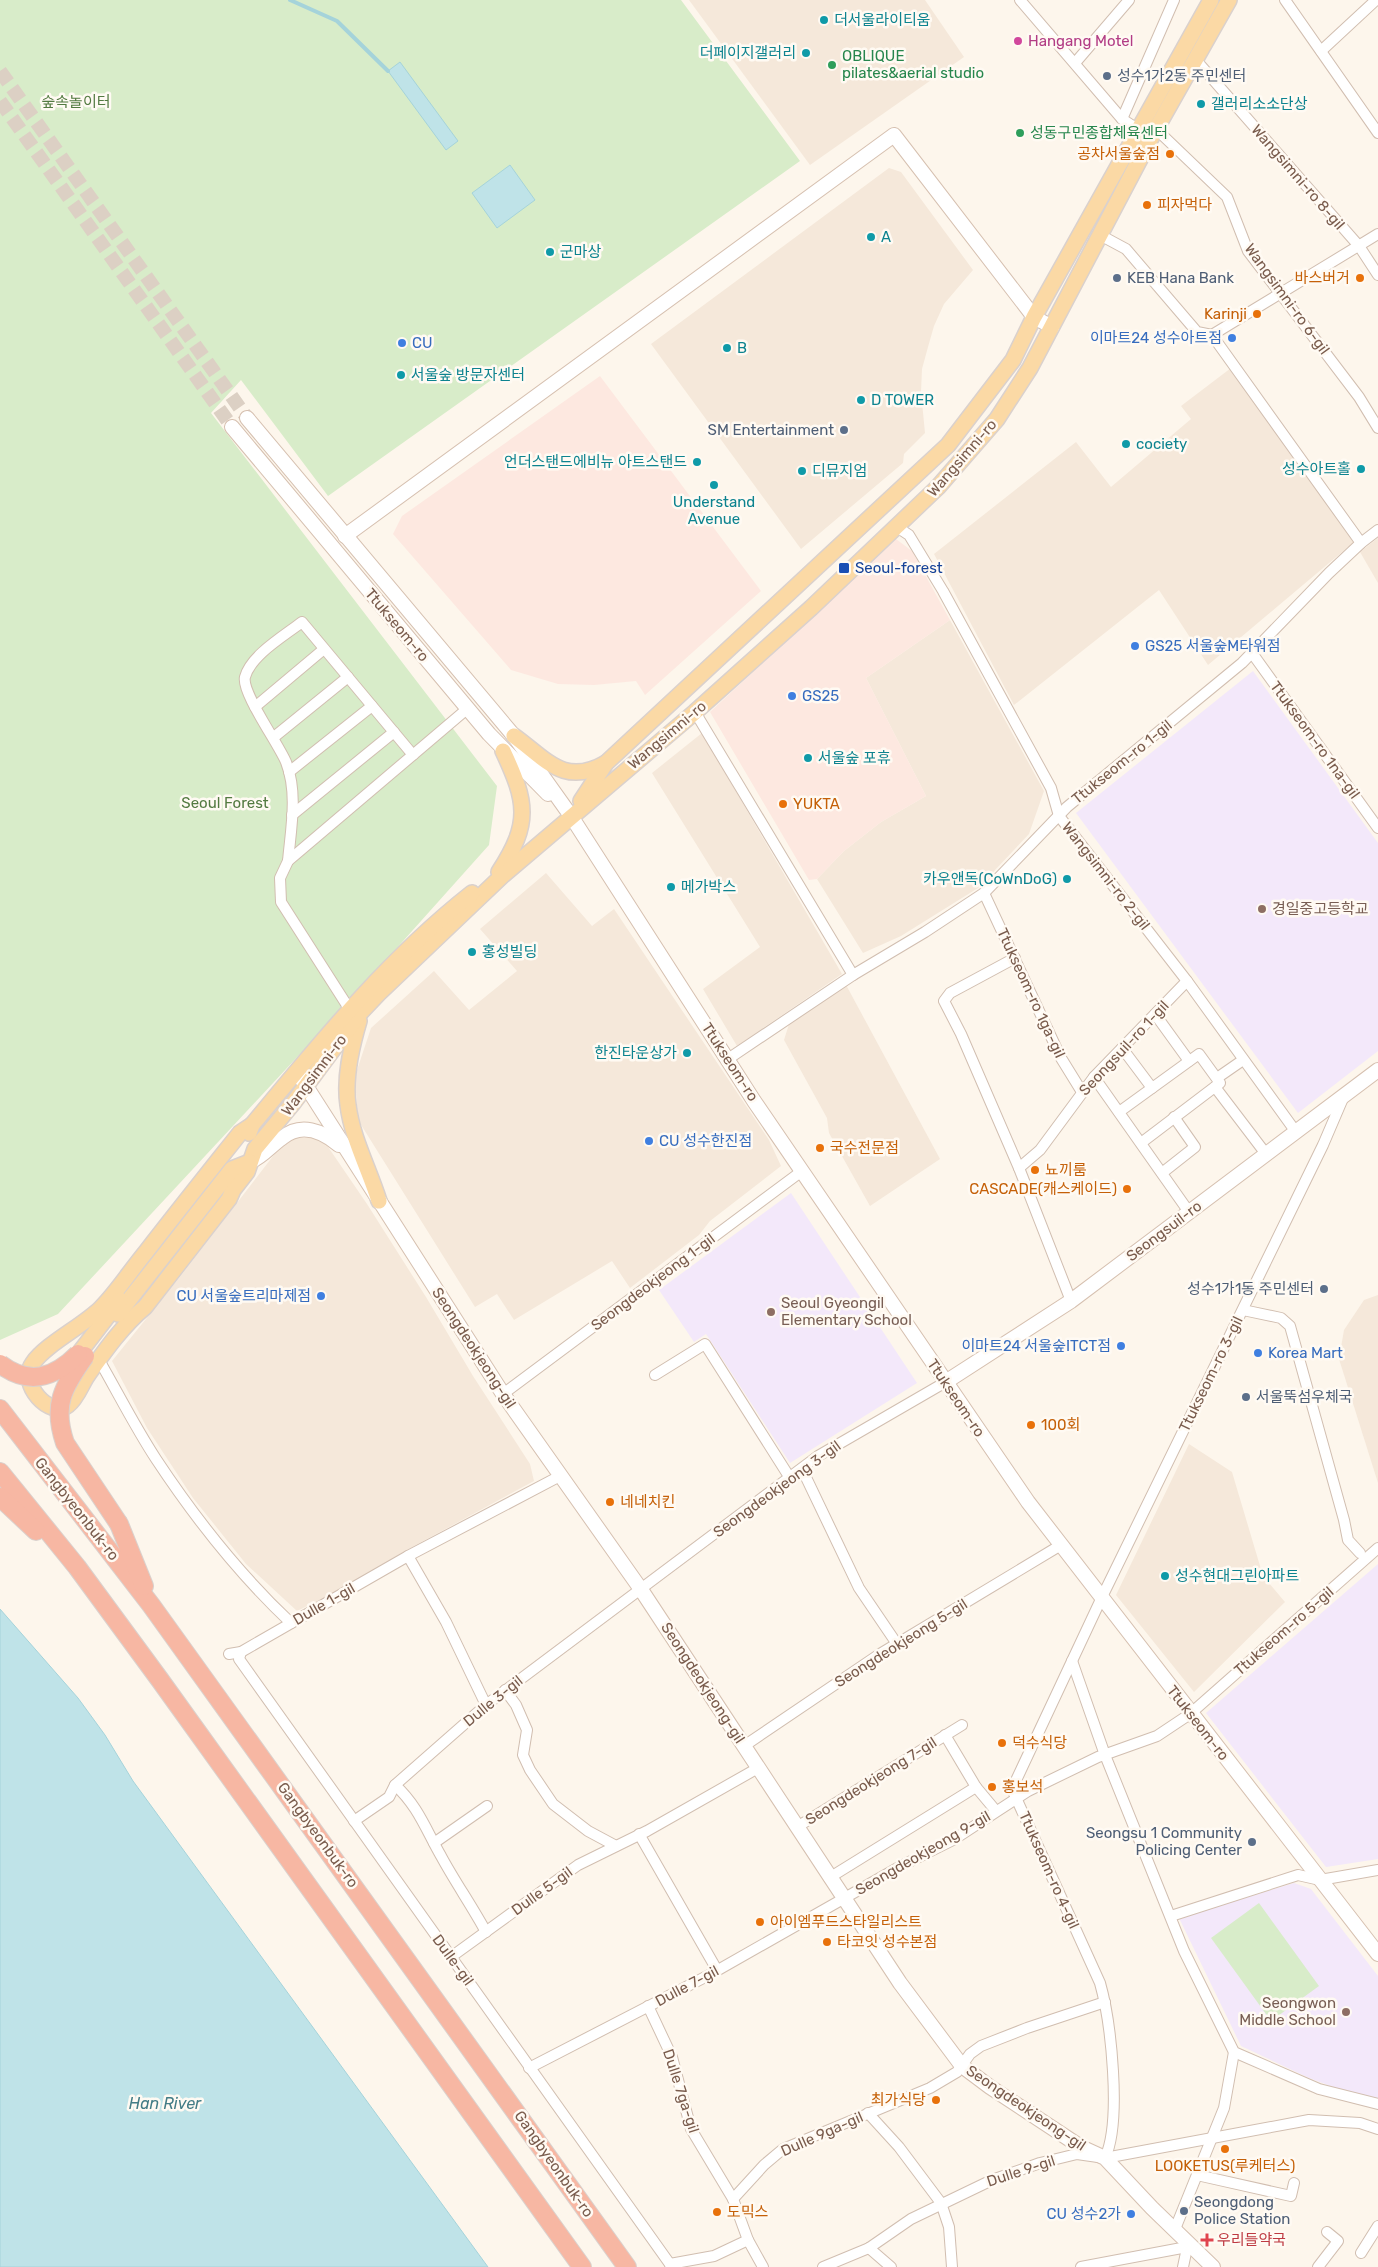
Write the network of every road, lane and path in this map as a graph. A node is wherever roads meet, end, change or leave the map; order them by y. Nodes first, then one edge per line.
1 (1020, 0) edge
2 (1129, 0) edge
3 (1174, 0) edge
4 (1211, 0) edge
5 (1229, 0) edge
6 (1285, 0) edge
7 (1376, 0) edge
8 (1320, 51) junction
9 (1195, 60) junction
10 (1075, 63) junction
11 (1122, 119) junction
12 (1156, 129) junction
13 (1139, 130) junction
14 (1378, 133) edge
15 (1378, 234) edge
16 (1100, 235) junction
17 (1359, 246) junction
18 (1378, 274) edge
19 (1282, 293) junction
20 (1034, 317) junction
21 (1052, 327) junction
22 (1212, 335) junction
23 (247, 418) tunnel mouth
24 (232, 427) tunnel mouth
25 (1378, 428) edge
26 (897, 527) junction
27 (1378, 530) edge
28 (345, 536) junction
29 (1361, 543) junction
30 (324, 649) junction
31 (1252, 653) junction
32 (348, 678) junction
33 (372, 706) junction
34 (255, 707) junction
35 (467, 709) junction
36 (695, 712) junction
37 (394, 732) junction
38 (514, 736) junction
39 (274, 738) junction
40 (503, 751) junction
41 (413, 755) junction
42 (606, 763) junction
43 (289, 772) junction
44 (292, 815) junction
45 (571, 816) junction
46 (1060, 816) junction
47 (1378, 828) edge
48 (288, 860) junction
49 (499, 872) junction
50 (984, 892) junction
51 (1015, 958) junction
52 (853, 975) junction
53 (1187, 981) junction
54 (356, 1011) junction
55 (1156, 1014) junction
56 (1122, 1048) junction
57 (728, 1059) junction
58 (1243, 1060) junction
59 (1189, 1062) junction
60 (1378, 1070) edge
61 (297, 1072) junction
62 (1094, 1077) junction
63 (1216, 1082) junction
64 (306, 1086) junction
65 (1152, 1088) junction
66 (1082, 1092) junction
67 (1345, 1095) junction
68 (1119, 1112) junction
69 (1174, 1117) junction
70 (252, 1125) junction
71 (1296, 1132) junction
72 (1141, 1143) junction
73 (1266, 1154) junction
74 (351, 1157) junction
75 (250, 1162) junction
76 (1019, 1168) junction
77 (802, 1171) junction
78 (1162, 1173) junction
79 (219, 1179) junction
80 (379, 1201) junction
81 (1189, 1212) junction
82 (1071, 1301) junction
83 (1243, 1310) junction
84 (88, 1356) junction
85 (0, 1364) edge
86 (655, 1375) dead end
87 (944, 1383) junction
88 (503, 1394) junction
89 (0, 1409) edge
90 (802, 1469) junction
91 (0, 1472) edge
92 (560, 1476) junction
93 (790, 1478) junction
94 (0, 1497) edge
95 (1061, 1545) junction
96 (1378, 1548) edge
97 (1360, 1553) dead end
98 (408, 1556) junction
99 (83, 1576) junction
100 (640, 1588) junction
101 (1102, 1597) junction
102 (151, 1605) junction
103 (291, 1623) junction
104 (897, 1644) junction
105 (241, 1652) junction
106 (229, 1654) dead end
107 (1072, 1661) junction
108 (505, 1690) junction
109 (486, 1705) junction
110 (1190, 1714) junction
111 (962, 1725) dead end
112 (944, 1735) junction
113 (744, 1746) junction
114 (1105, 1755) junction
115 (758, 1768) junction
116 (395, 1786) junction
117 (976, 1786) junction
118 (1016, 1798) junction
119 (487, 1806) dead end
120 (996, 1811) junction
121 (354, 1821) junction
122 (797, 1827) junction
123 (639, 1834) junction
124 (434, 1843) junction
125 (616, 1846) junction
126 (1378, 1870) edge
127 (829, 1878) junction
128 (1320, 1880) junction
129 (843, 1899) junction
130 (1171, 1916) junction
131 (486, 1932) junction
132 (1378, 1954) edge
133 (451, 1958) junction
134 (717, 1970) junction
135 (1105, 2002) junction
136 (648, 2006) junction
137 (1234, 2052) junction
138 (962, 2066) junction
139 (530, 2068) junction
140 (1378, 2104) edge
141 (868, 2113) junction
142 (1378, 2129) edge
143 (1212, 2138) junction
144 (1106, 2158) junction
145 (1197, 2175) junction
146 (1294, 2183) dead end
147 (733, 2199) junction
148 (941, 2203) junction
149 (1378, 2226) edge
150 (1174, 2229) junction
151 (1327, 2232) dead end
152 (748, 2240) junction
153 (1187, 2245) junction
154 (869, 2248) junction
155 (1361, 2253) dead end
156 (671, 2265) edge
157 (582, 2267) edge
158 (627, 2267) edge
159 (763, 2267) edge
160 (823, 2267) edge
161 (891, 2267) edge
162 (952, 2267) edge
163 (1081, 2267) edge
164 (1182, 2267) edge
165 (1213, 2267) edge
166 (1318, 2267) edge

1 - 10 street
2 - 10 street
3 - 11 street
4 - 13 main road, Wangsimni-ro
5 - 9 main road, Wangsimni-ro
6 - 8 street
7 - 8 street
8 - 14 street
9 - 12 main road, Wangsimni-ro
9 - 17 street, Wangsimni-ro 8-gil
10 - 11 street
11 - 13 street
12 - 16 main road, Wangsimni-ro
12 - 19 street, Wangsimni-ro 6-gil
13 - 20 main road, Wangsimni-ro
15 - 17 street
16 - 21 main road, Wangsimni-ro
16 - 22 street
17 - 18 street, Wangsimni-ro 8-gil
17 - 19 street
19 - 22 street
19 - 25 street, Wangsimni-ro 6-gil
20 - 21 street
20 - 28 street
20 - 42 main road, Wangsimni-ro
21 - 26 main road, Wangsimni-ro
22 - 29 street
23 - 28 street, Ttukseom-ro
24 - 35 street, Ttukseom-ro
26 - 36 main road, Wangsimni-ro
26 - 46 street, Wangsimni-ro 2-gil
27 - 29 street, Ttukseom-ro 1-gil
28 - 38 street, Ttukseom-ro
29 - 31 street, Ttukseom-ro 1-gil
30 - 32 street
30 - 34 street
30 - 34 street
31 - 46 street, Ttukseom-ro 1-gil
31 - 47 street, Ttukseom-ro 1na-gil
32 - 33 street
32 - 39 street
33 - 37 street
33 - 43 street
34 - 39 street
35 - 40 street, Ttukseom-ro
35 - 41 street
36 - 45 main road, Wangsimni-ro
36 - 52 street
37 - 41 street
37 - 44 street
38 - 42 main road
38 - 45 street, Ttukseom-ro
39 - 43 street
40 - 45 street, Ttukseom-ro
40 - 49 main road
41 - 48 street
42 - 45 main road, Wangsimni-ro
43 - 44 street
44 - 48 street
45 - 49 main road, Wangsimni-ro
45 - 54 main road, Wangsimni-ro
45 - 57 street, Ttukseom-ro
46 - 50 street, Ttukseom-ro 1-gil
46 - 53 street, Wangsimni-ro 2-gil
48 - 54 street
49 - 54 main road, Wangsimni-ro
50 - 51 street, Ttukseom-ro 1ga-gil
50 - 52 street, Ttukseom-ro 1-gil
51 - 66 street, Ttukseom-ro 1ga-gil
51 - 76 street
52 - 57 street, Ttukseom-ro 1-gil
53 - 55 street, Seongsuil-ro 1-gil
53 - 58 street, Wangsimni-ro 2-gil
54 - 61 main road, Wangsimni-ro
54 - 64 main road, Wangsimni-ro
54 - 80 main road
55 - 56 street, Seongsuil-ro 1-gil
55 - 59 street
56 - 62 street, Seongsuil-ro 1-gil
56 - 65 street
57 - 77 street, Ttukseom-ro
58 - 63 street
58 - 71 street, Wangsimni-ro 2-gil
59 - 63 street
59 - 65 street
60 - 67 street, Seongsuil-ro
61 - 64 street, Seongdeokjeong-gil
61 - 70 main road, Wangsimni-ro
62 - 66 street, Seongsuil-ro 1-gil
62 - 68 street
63 - 69 street
63 - 73 street
64 - 74 street, Seongdeokjeong-gil
64 - 75 main road, Wangsimni-ro
65 - 68 street
66 - 76 street, Seongsuil-ro 1-gil
67 - 71 street, Seongsuil-ro
67 - 83 street, Ttukseom-ro 3-gil
68 - 72 street
69 - 72 street
69 - 78 street
70 - 79 main road, Wangsimni-ro
70 - 84 main road
71 - 73 street, Seongsuil-ro
72 - 78 street
73 - 81 street, Seongsuil-ro
74 - 75 street
74 - 80 street, Seongdeokjeong-gil
75 - 79 main road, Wangsimni-ro
75 - 84 main road
76 - 82 street
77 - 87 street, Ttukseom-ro
77 - 88 street, Seongdeokjeong 1-gil
78 - 81 street
79 - 84 main road, Wangsimni-ro
80 - 88 street, Seongdeokjeong-gil
81 - 82 street, Seongsuil-ro
82 - 87 street, Seongsuil-ro
83 - 97 street
83 - 101 street, Ttukseom-ro 3-gil
84 - 85 highway, bridge
84 - 102 highway, bridge
84 - 103 street
86 - 93 street
87 - 90 street, Seongdeokjeong 3-gil
87 - 95 street, Ttukseom-ro
88 - 92 street, Seongdeokjeong-gil
89 - 102 highway, Gangbyeonbuk-ro
90 - 93 street, Seongdeokjeong 3-gil
90 - 104 street
91 - 99 highway
92 - 98 street, Dulle 1-gil
92 - 100 street, Seongdeokjeong-gil
93 - 100 street, Seongdeokjeong 3-gil
94 - 99 highway
95 - 101 street, Ttukseom-ro
95 - 104 street, Seongdeokjeong 5-gil
96 - 110 street, Ttukseom-ro 5-gil
98 - 103 street, Dulle 1-gil
98 - 109 street
99 - 157 highway
100 - 108 street, Dulle 3-gil
100 - 113 street, Seongdeokjeong-gil
101 - 107 street, Ttukseom-ro 4-gil
101 - 110 street, Ttukseom-ro
102 - 158 highway, Gangbyeonbuk-ro
103 - 105 street, Dulle 1-gil
104 - 113 street, Seongdeokjeong 5-gil
105 - 106 street
105 - 121 street, Dulle-gil
107 - 114 street
107 - 118 street, Ttukseom-ro 4-gil
108 - 109 street, Dulle 3-gil
108 - 125 street
109 - 116 street, Dulle 3-gil
110 - 114 street, Seongdeokjeong 9-gil
110 - 128 street, Ttukseom-ro
111 - 112 street, Seongdeokjeong 7-gil
112 - 117 street, Seongdeokjeong 7-gil
112 - 122 street, Seongdeokjeong 7-gil
113 - 115 street, Seongdeokjeong-gil
114 - 118 street, Seongdeokjeong 9-gil
114 - 130 street
115 - 122 street, Seongdeokjeong-gil
115 - 123 street, Dulle 5-gil
116 - 121 street, Dulle 3-gil
116 - 124 street
117 - 120 street, Seongdeokjeong 7-gil
117 - 127 street
118 - 120 street, Seongdeokjeong 9-gil
118 - 135 street, Ttukseom-ro 4-gil
119 - 124 street
120 - 129 street, Seongdeokjeong 9-gil
121 - 133 street, Dulle-gil
122 - 127 street, Seongdeokjeong-gil
123 - 125 street, Dulle 5-gil
123 - 134 street
124 - 131 street
125 - 131 street, Dulle 5-gil
126 - 128 street
127 - 129 street, Seongdeokjeong-gil
128 - 130 street
128 - 132 street, Ttukseom-ro
129 - 134 street, Dulle 7-gil
129 - 138 street, Seongdeokjeong-gil
130 - 137 street
131 - 133 street, Dulle 5-gil
133 - 139 street, Dulle-gil
134 - 136 street, Dulle 7-gil
135 - 138 street, Dulle 9ga-gil
135 - 144 street, Ttukseom-ro 4-gil
136 - 139 street, Dulle 7-gil
136 - 147 street, Dulle 7ga-gil
137 - 140 street
137 - 143 street
138 - 141 street, Dulle 9ga-gil
138 - 144 street, Seongdeokjeong-gil
139 - 156 street, Dulle-gil
141 - 147 street, Dulle 9ga-gil
141 - 148 street
142 - 143 street, Dulle 9-gil
143 - 144 street, Dulle 9-gil
143 - 145 street
144 - 148 street, Dulle 9-gil
144 - 150 street, Seongdeokjeong-gil
145 - 146 street
145 - 150 street
147 - 152 street
148 - 154 street, Dulle 9-gil
148 - 162 street
149 - 155 street
150 - 153 street, Seongdeokjeong-gil
151 - 166 street
152 - 156 street
152 - 159 street
153 - 163 street
153 - 164 street
153 - 165 street, Seongdeokjeong-gil
154 - 160 street, Dulle 9-gil
154 - 161 street

